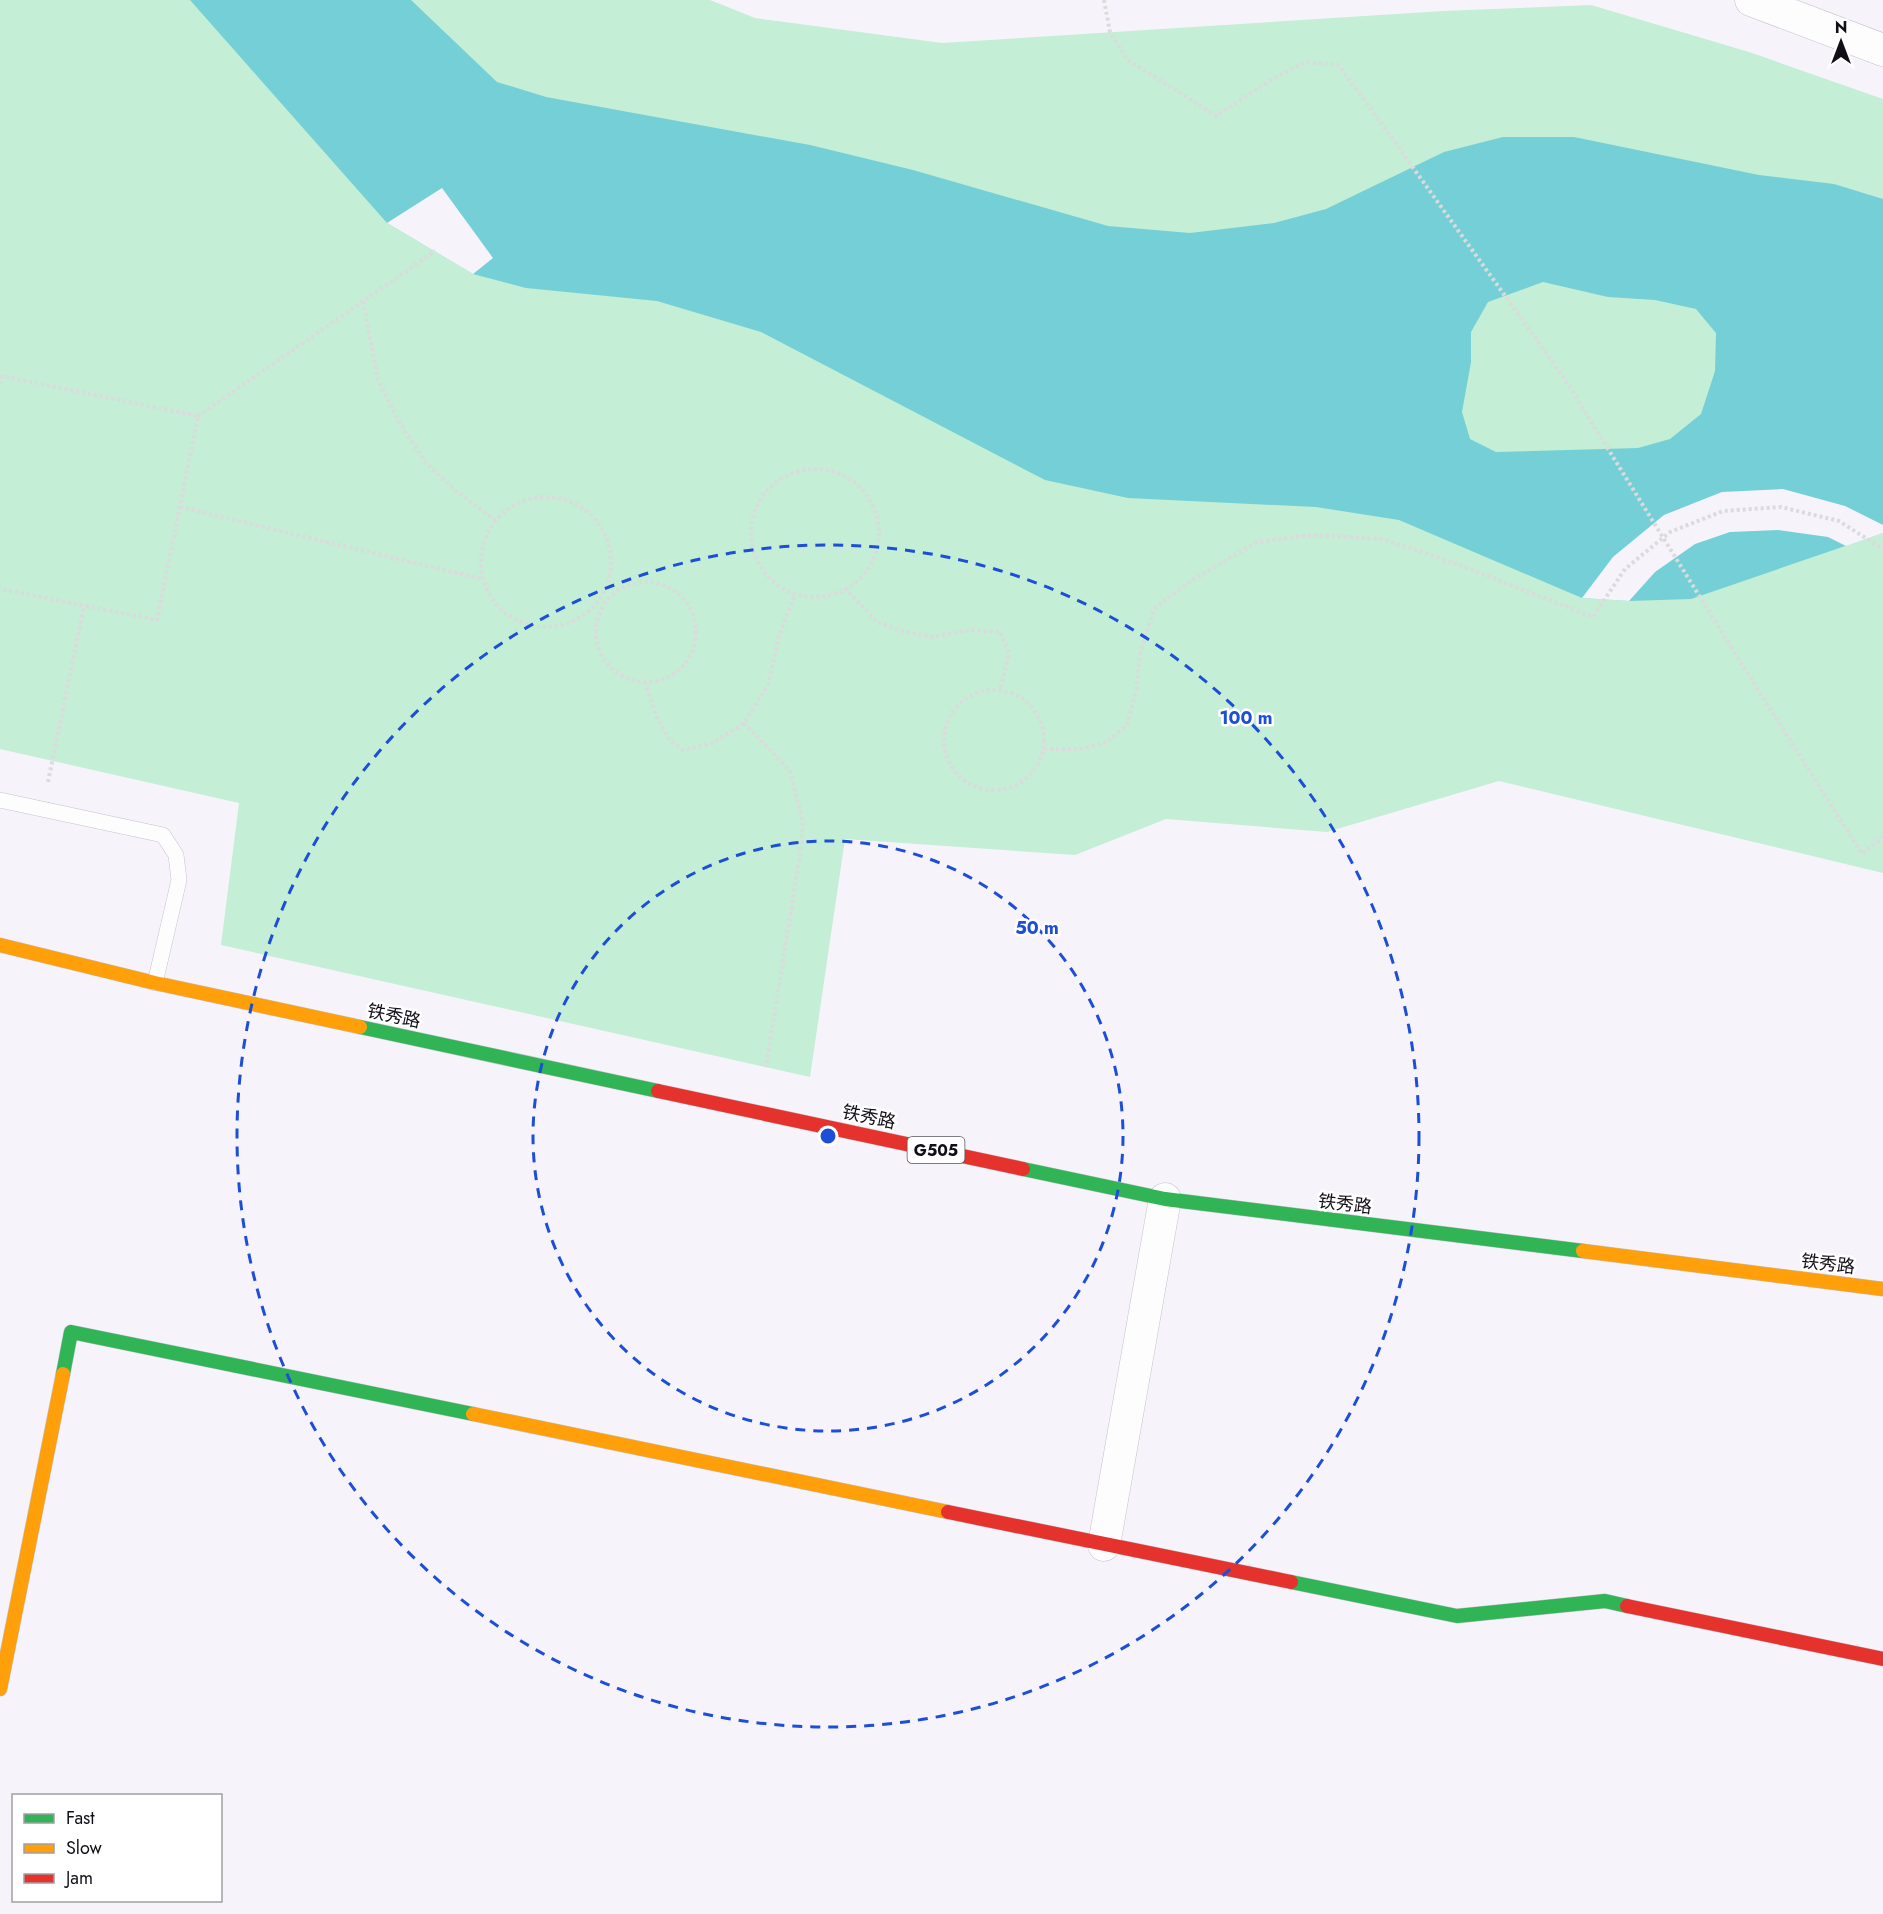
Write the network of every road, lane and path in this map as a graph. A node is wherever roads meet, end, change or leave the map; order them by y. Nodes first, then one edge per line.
1 (1104, 0) edge
2 (1751, 0) edge
3 (1883, 50) edge
4 (435, 252) dead end
5 (363, 301) junction
6 (0, 384) edge
7 (198, 416) junction
8 (180, 507) junction
9 (495, 520) junction
10 (1883, 549) edge
11 (482, 579) junction
12 (845, 588) junction
13 (0, 589) edge
14 (795, 593) junction
15 (84, 606) junction
16 (645, 682) junction
17 (1000, 690) junction
18 (744, 723) junction
19 (1044, 749) junction
20 (0, 800) edge
21 (42, 809) junction
22 (1883, 837) edge
23 (0, 945) edge
24 (155, 983) junction
25 (766, 1067) dead end
26 (1165, 1199) junction
27 (1883, 1289) edge
28 (1104, 1545) junction
29 (1883, 1659) edge
30 (0, 1689) edge

1 - 22 path, bridge
2 - 3 street
4 - 5 path
5 - 7 path
5 - 9 path
6 - 7 path
7 - 8 path
8 - 11 path
8 - 15 path
9 - 11 path
9 - 11 path
10 - 19 path
12 - 14 path
12 - 14 path
12 - 17 path
13 - 15 path
14 - 18 path
15 - 21 path
16 - 16 path
16 - 18 path
17 - 19 path
17 - 19 path
18 - 25 path
20 - 21 lane
21 - 24 lane
23 - 24 main road, 铁秀路 / G505
24 - 26 main road, 铁秀路 / G505
26 - 27 main road, 铁秀路 / G505
26 - 28 street
28 - 29 main road
28 - 30 main road

